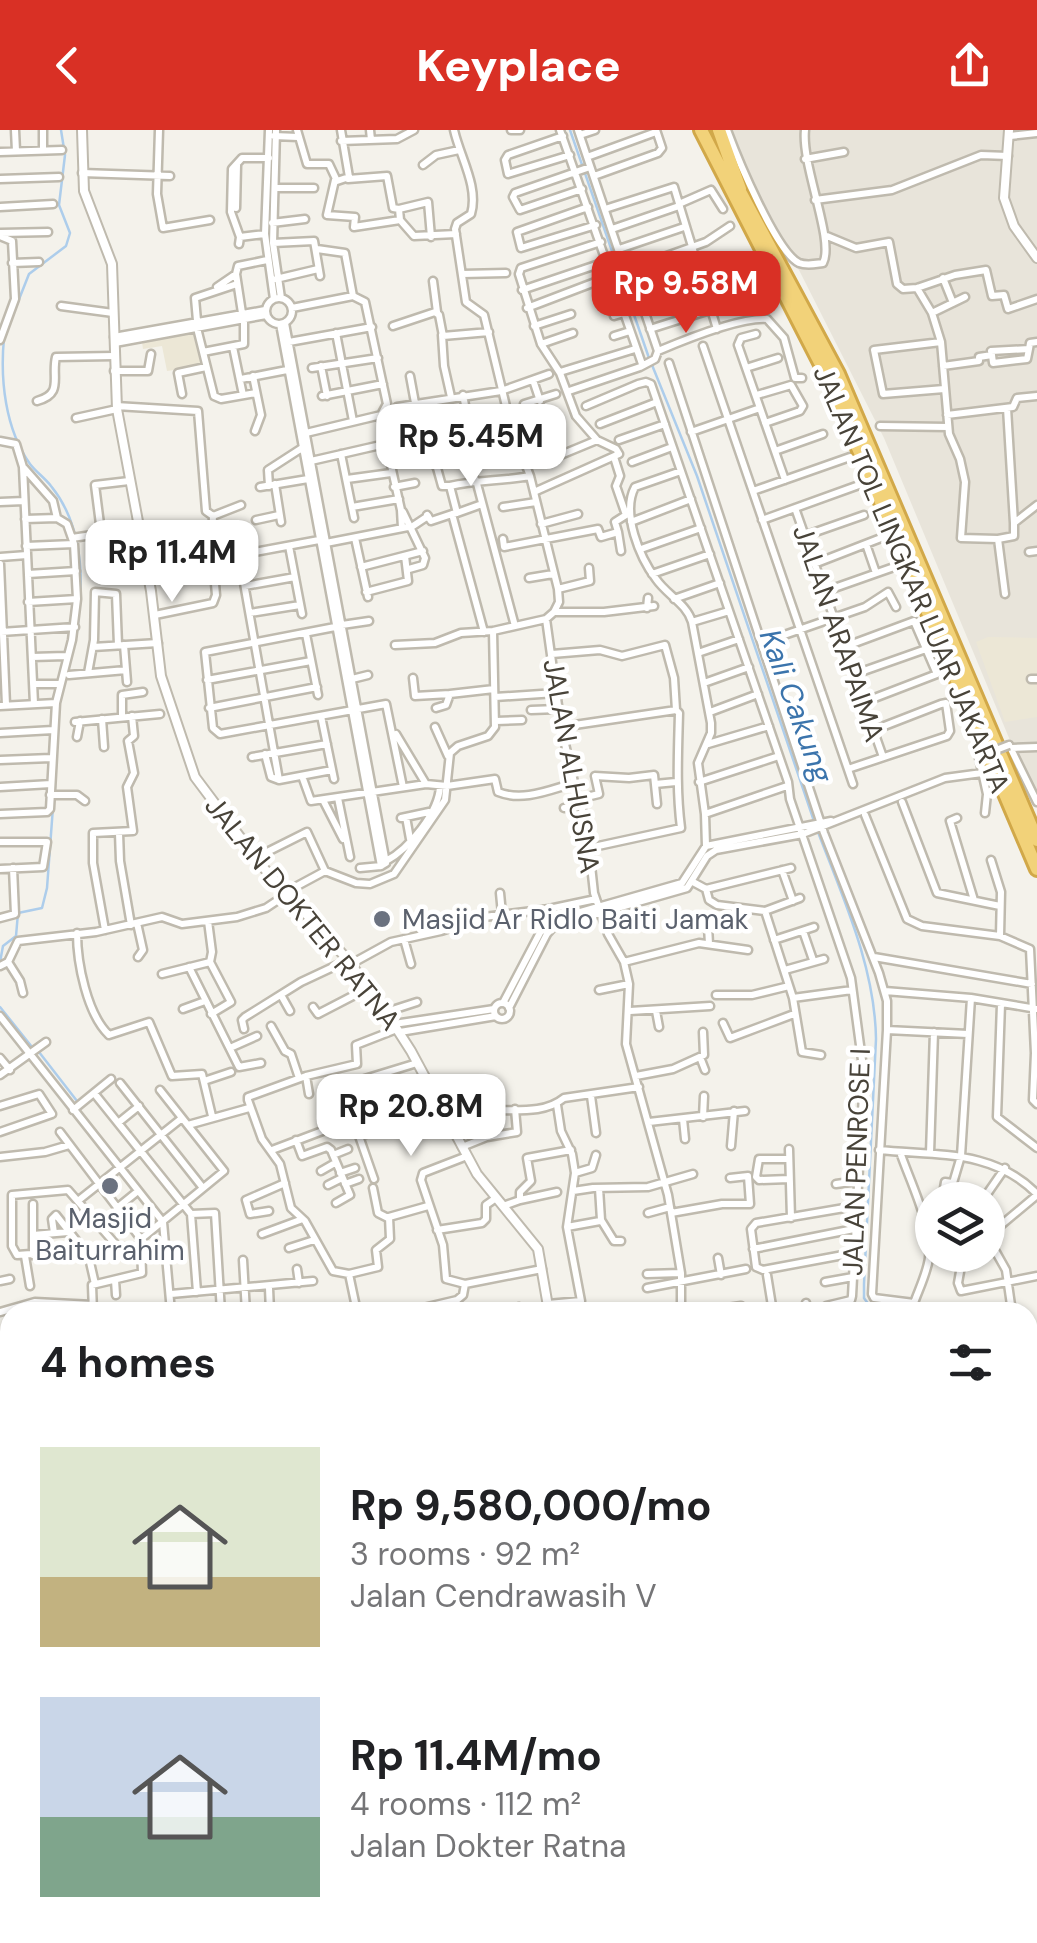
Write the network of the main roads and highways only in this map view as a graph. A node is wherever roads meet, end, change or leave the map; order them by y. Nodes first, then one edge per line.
1 (702, 130) edge
2 (710, 130) edge
3 (723, 130) edge
4 (743, 196) junction
5 (1037, 840) edge
6 (1037, 869) edge

1 - 6 highway, JALAN TOL LINGKAR LUAR JAKARTA
2 - 4 highway, JALAN TOL LINGKAR LUAR JAKARTA
3 - 4 highway
4 - 5 highway, JALAN TOL LINGKAR LUAR JAKARTA

